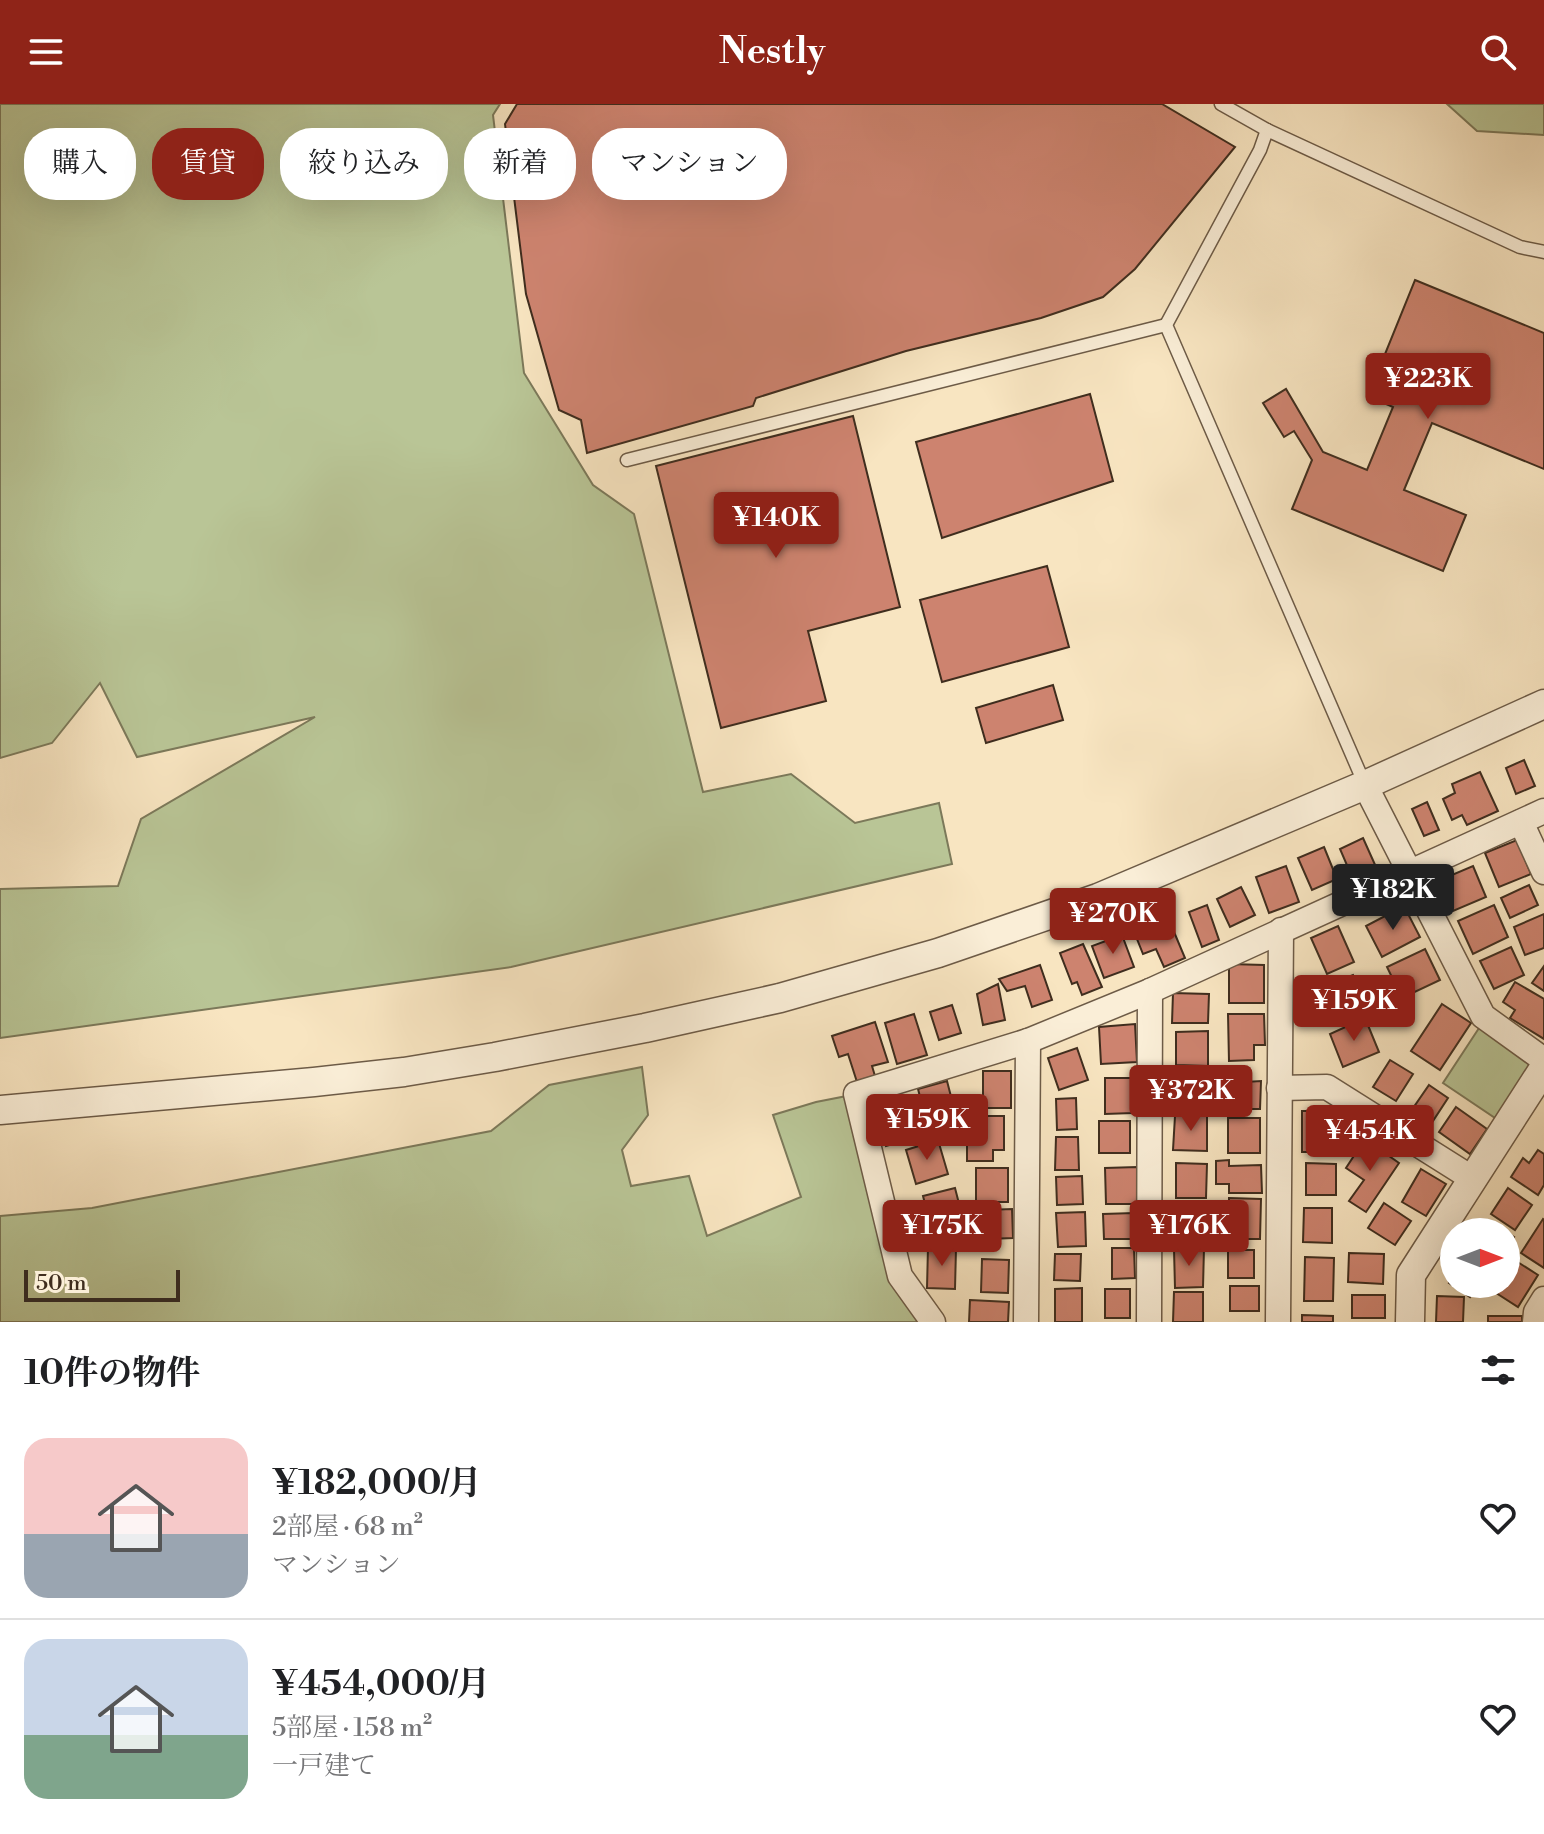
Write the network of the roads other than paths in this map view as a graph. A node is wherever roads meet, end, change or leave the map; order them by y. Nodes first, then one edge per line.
1 (1221, 104) edge
2 (1267, 130) junction
3 (1544, 252) edge
4 (1166, 325) junction
5 (627, 460) dead end
6 (1544, 704) edge
7 (1365, 785) junction
8 (1544, 811) edge
9 (1521, 822) junction
10 (1409, 872) junction
11 (1544, 872) edge
12 (1281, 930) junction
13 (1150, 991) junction
14 (1028, 1041) junction
15 (1544, 1060) edge
16 (1544, 1068) edge
17 (1279, 1088) junction
18 (0, 1110) edge
19 (1473, 1179) junction
20 (1544, 1299) edge
21 (933, 1322) edge
22 (1026, 1322) edge
23 (1149, 1322) edge
24 (1278, 1322) edge
25 (1410, 1322) edge
26 (1535, 1322) edge

1 - 2 lane
2 - 3 lane
2 - 4 lane
4 - 5 lane
4 - 7 lane
6 - 7 street
7 - 10 street
7 - 18 street
8 - 9 street
9 - 10 street
9 - 11 street
10 - 12 street
10 - 15 street
12 - 13 street
12 - 17 street
13 - 14 street
13 - 23 street
14 - 21 street
14 - 22 street
16 - 19 street
17 - 19 street
17 - 24 street
19 - 25 street
20 - 26 street

